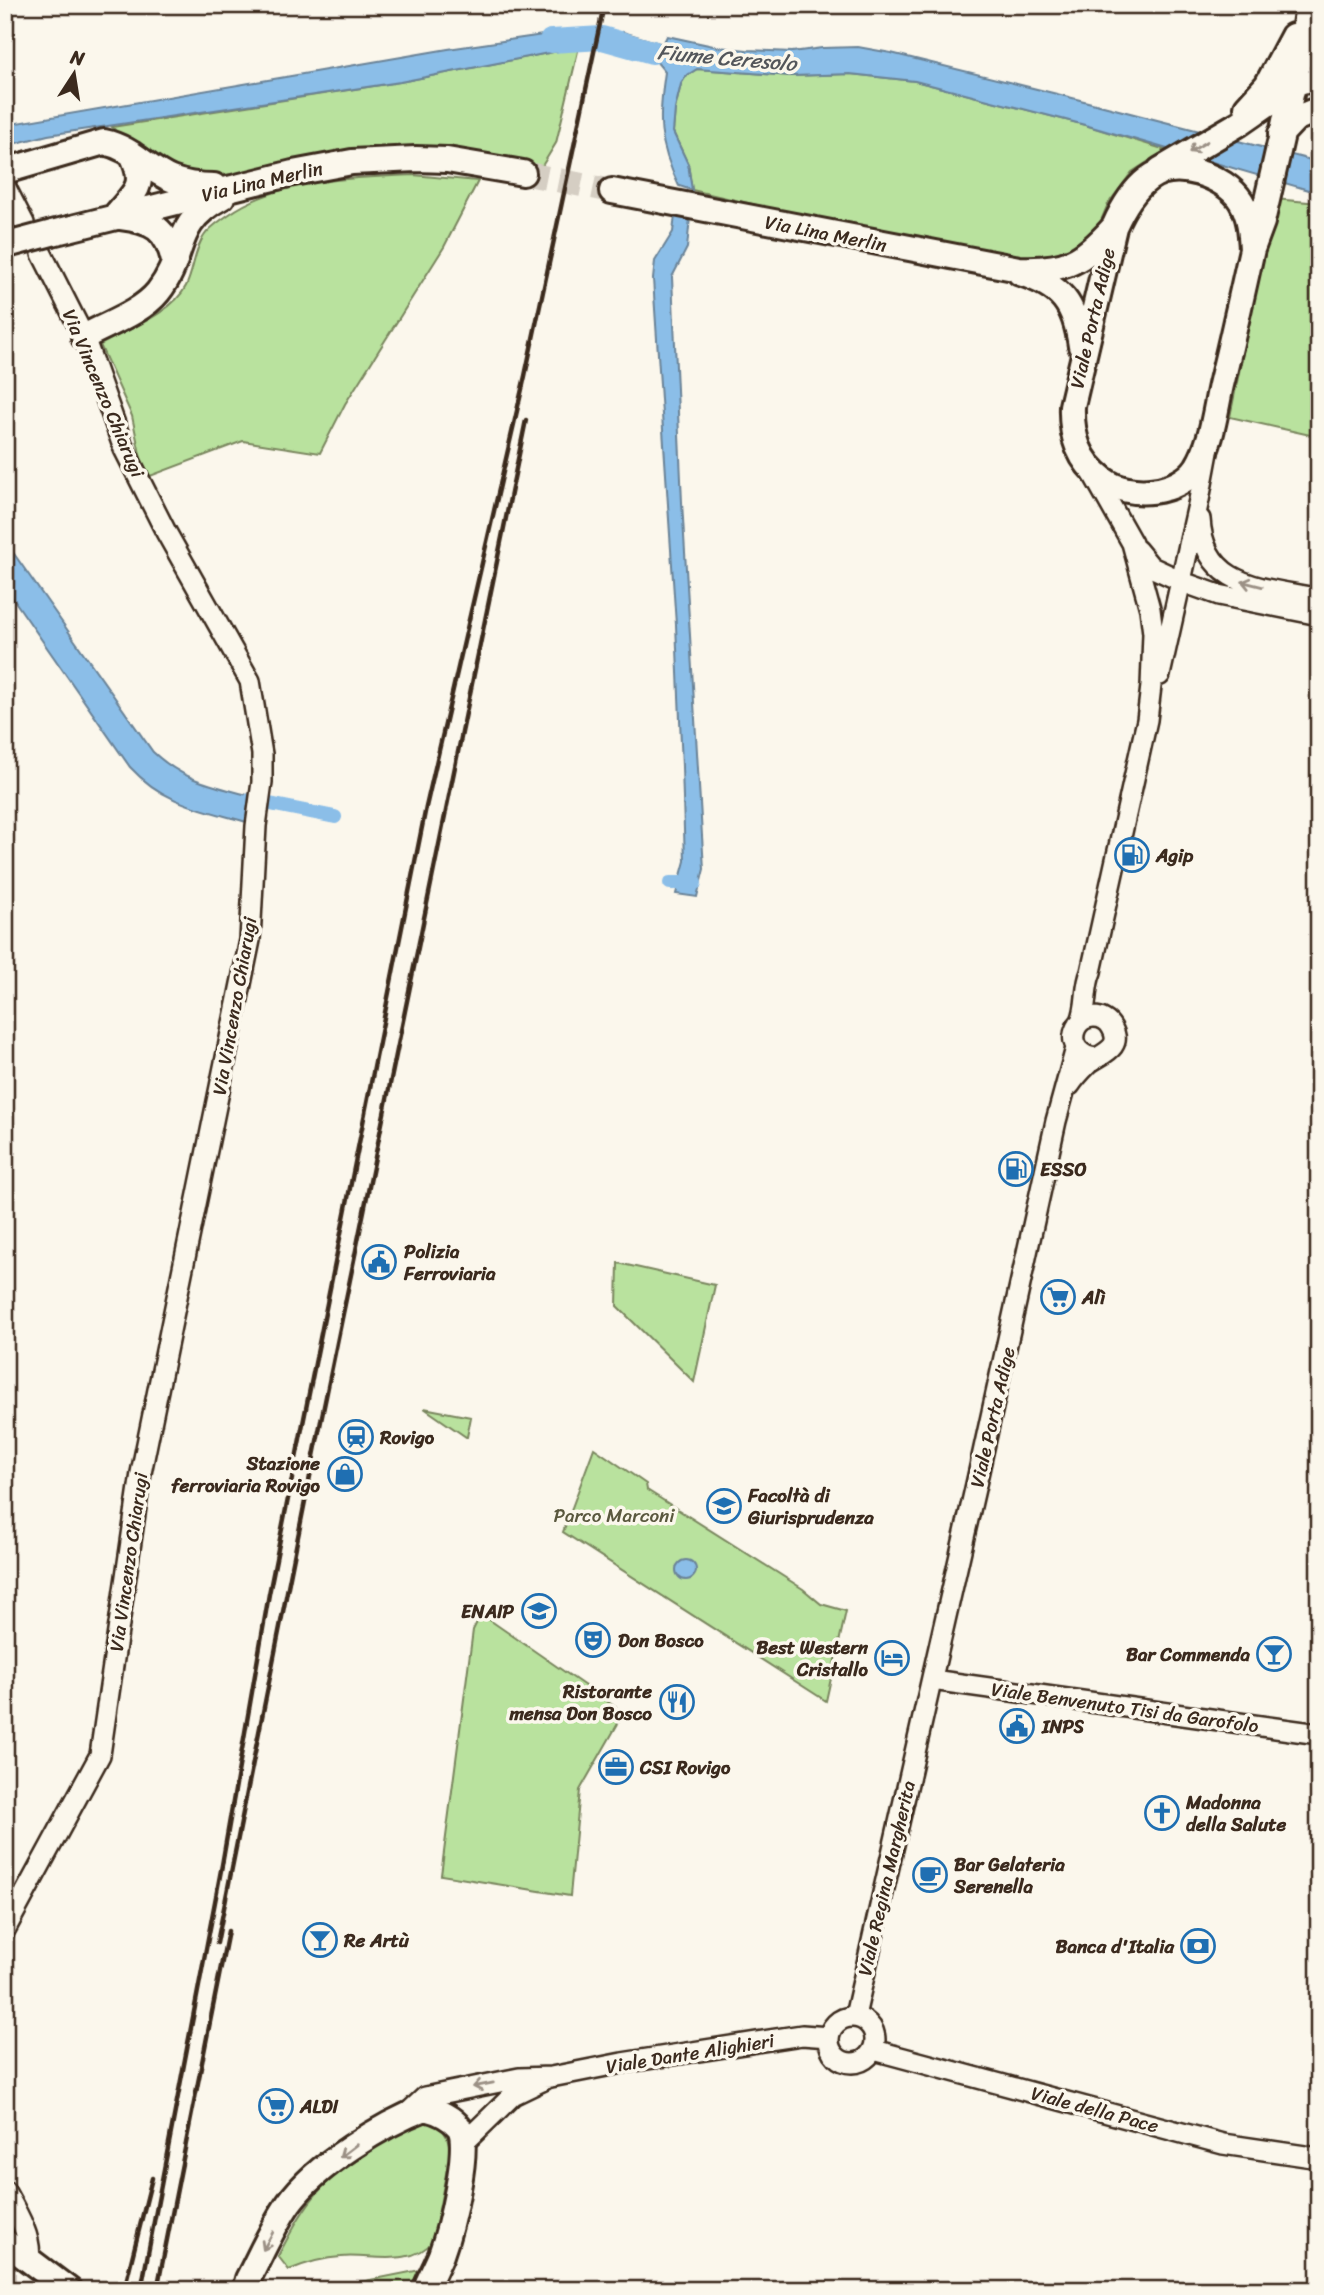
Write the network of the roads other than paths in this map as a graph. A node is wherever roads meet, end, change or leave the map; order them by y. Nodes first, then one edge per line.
1 (1306, 5) edge
2 (1301, 46) junction
3 (1319, 75) edge
4 (1319, 82) edge
5 (1291, 88) junction
6 (1319, 109) edge
7 (1226, 130) junction
8 (1281, 134) junction
9 (132, 154) junction
10 (1161, 170) junction
11 (5, 171) edge
12 (523, 173) tunnel mouth
13 (250, 183) junction
14 (5, 187) edge
15 (612, 191) tunnel mouth
16 (115, 216) junction
17 (24, 223) dead end
18 (1114, 227) junction
19 (47, 244) junction
20 (6, 246) edge
21 (1252, 249) junction
22 (174, 261) junction
23 (1000, 266) junction
24 (84, 337) junction
25 (1083, 355) junction
26 (1209, 438) junction
27 (1091, 470) junction
28 (1199, 500) junction
29 (1132, 543) junction
30 (1182, 581) junction
31 (1219, 595) junction
32 (1319, 598) edge
33 (1176, 606) junction
34 (1319, 615) edge
35 (1147, 720) junction
36 (1091, 972) junction
37 (1105, 1020) junction
38 (1081, 1021) junction
39 (1076, 1048) junction
40 (1097, 1058) junction
41 (1063, 1094) junction
42 (932, 1680) junction
43 (1319, 1734) edge
44 (918, 1740) joint
45 (5, 1930) edge
46 (855, 2016) junction
47 (829, 2036) junction
48 (874, 2050) junction
49 (551, 2077) junction
50 (406, 2115) junction
51 (464, 2143) junction
52 (1319, 2158) edge
53 (5, 2191) edge
54 (5, 2242) edge
55 (29, 2259) junction
56 (244, 2286) edge
57 (69, 2290) edge
58 (425, 2290) edge

1 - 2 main road, Viale Porta Adige
1 - 7 main road, Viale Porta Adige
2 - 3 main road
2 - 5 main road, Viale Porta Adige
4 - 5 main road
5 - 7 main road, Viale Porta Adige
5 - 8 main road, Viale Porta Adige
6 - 8 main road
7 -> 10 main road, Viale Porta Adige
8 - 21 main road, Viale Porta Adige
9 - 11 main road
9 - 13 main road
9 - 16 main road
10 - 18 main road, Viale Porta Adige
10 - 21 main road, Viale Porta Adige
12 - 13 main road, Via Lina Merlin
13 - 16 main road, Via Lina Merlin
13 - 22 main road
14 - 17 street
15 - 23 main road, Via Lina Merlin
16 - 19 main road, Via Lina Merlin
16 - 22 main road
18 - 23 main road, Via Lina Merlin
18 - 25 main road, Viale Porta Adige
19 - 20 main road, Via Lina Merlin, bridge
19 - 24 street, Via Vincenzo Chiarugi
21 - 26 main road, Viale Porta Adige
22 - 24 main road
23 - 25 main road, Via Lina Merlin
24 - 45 street, Via Vincenzo Chiarugi
25 - 27 main road, Viale Porta Adige
26 - 27 main road, Viale Porta Adige
26 - 28 street, Viale Porta Adige
27 - 29 street, Viale Porta Adige
28 - 30 street, Viale Porta Adige
32 -> 28 street
29 - 30 street
29 - 35 street, Viale Porta Adige
30 - 31 street
30 - 33 street, Viale Porta Adige
31 - 33 street
31 - 34 street
33 - 35 street, Viale Porta Adige
35 - 36 street, Viale Porta Adige
36 - 37 street, Viale Porta Adige
36 - 38 street, Viale Porta Adige
37 - 38 street
37 - 40 street, Viale Porta Adige
38 - 39 street, Viale Porta Adige
39 - 40 street
39 - 41 street, Viale Porta Adige
40 - 41 street, Viale Porta Adige
41 - 42 street, Viale Porta Adige
42 - 43 street, Viale Benvenuto Tisi da Garofolo
42 - 44 street, Viale Porta Adige
44 - 46 street, Viale Regina Margherita
46 - 47 street
46 - 48 street
47 - 48 street
47 - 49 street, Viale Dante Alighieri
48 - 52 street, Viale della Pace
49 -> 50 street
49 - 51 street
50 - 51 main road
50 -> 56 main road
51 - 58 main road
53 - 55 street
54 - 55 main road
55 - 57 main road

